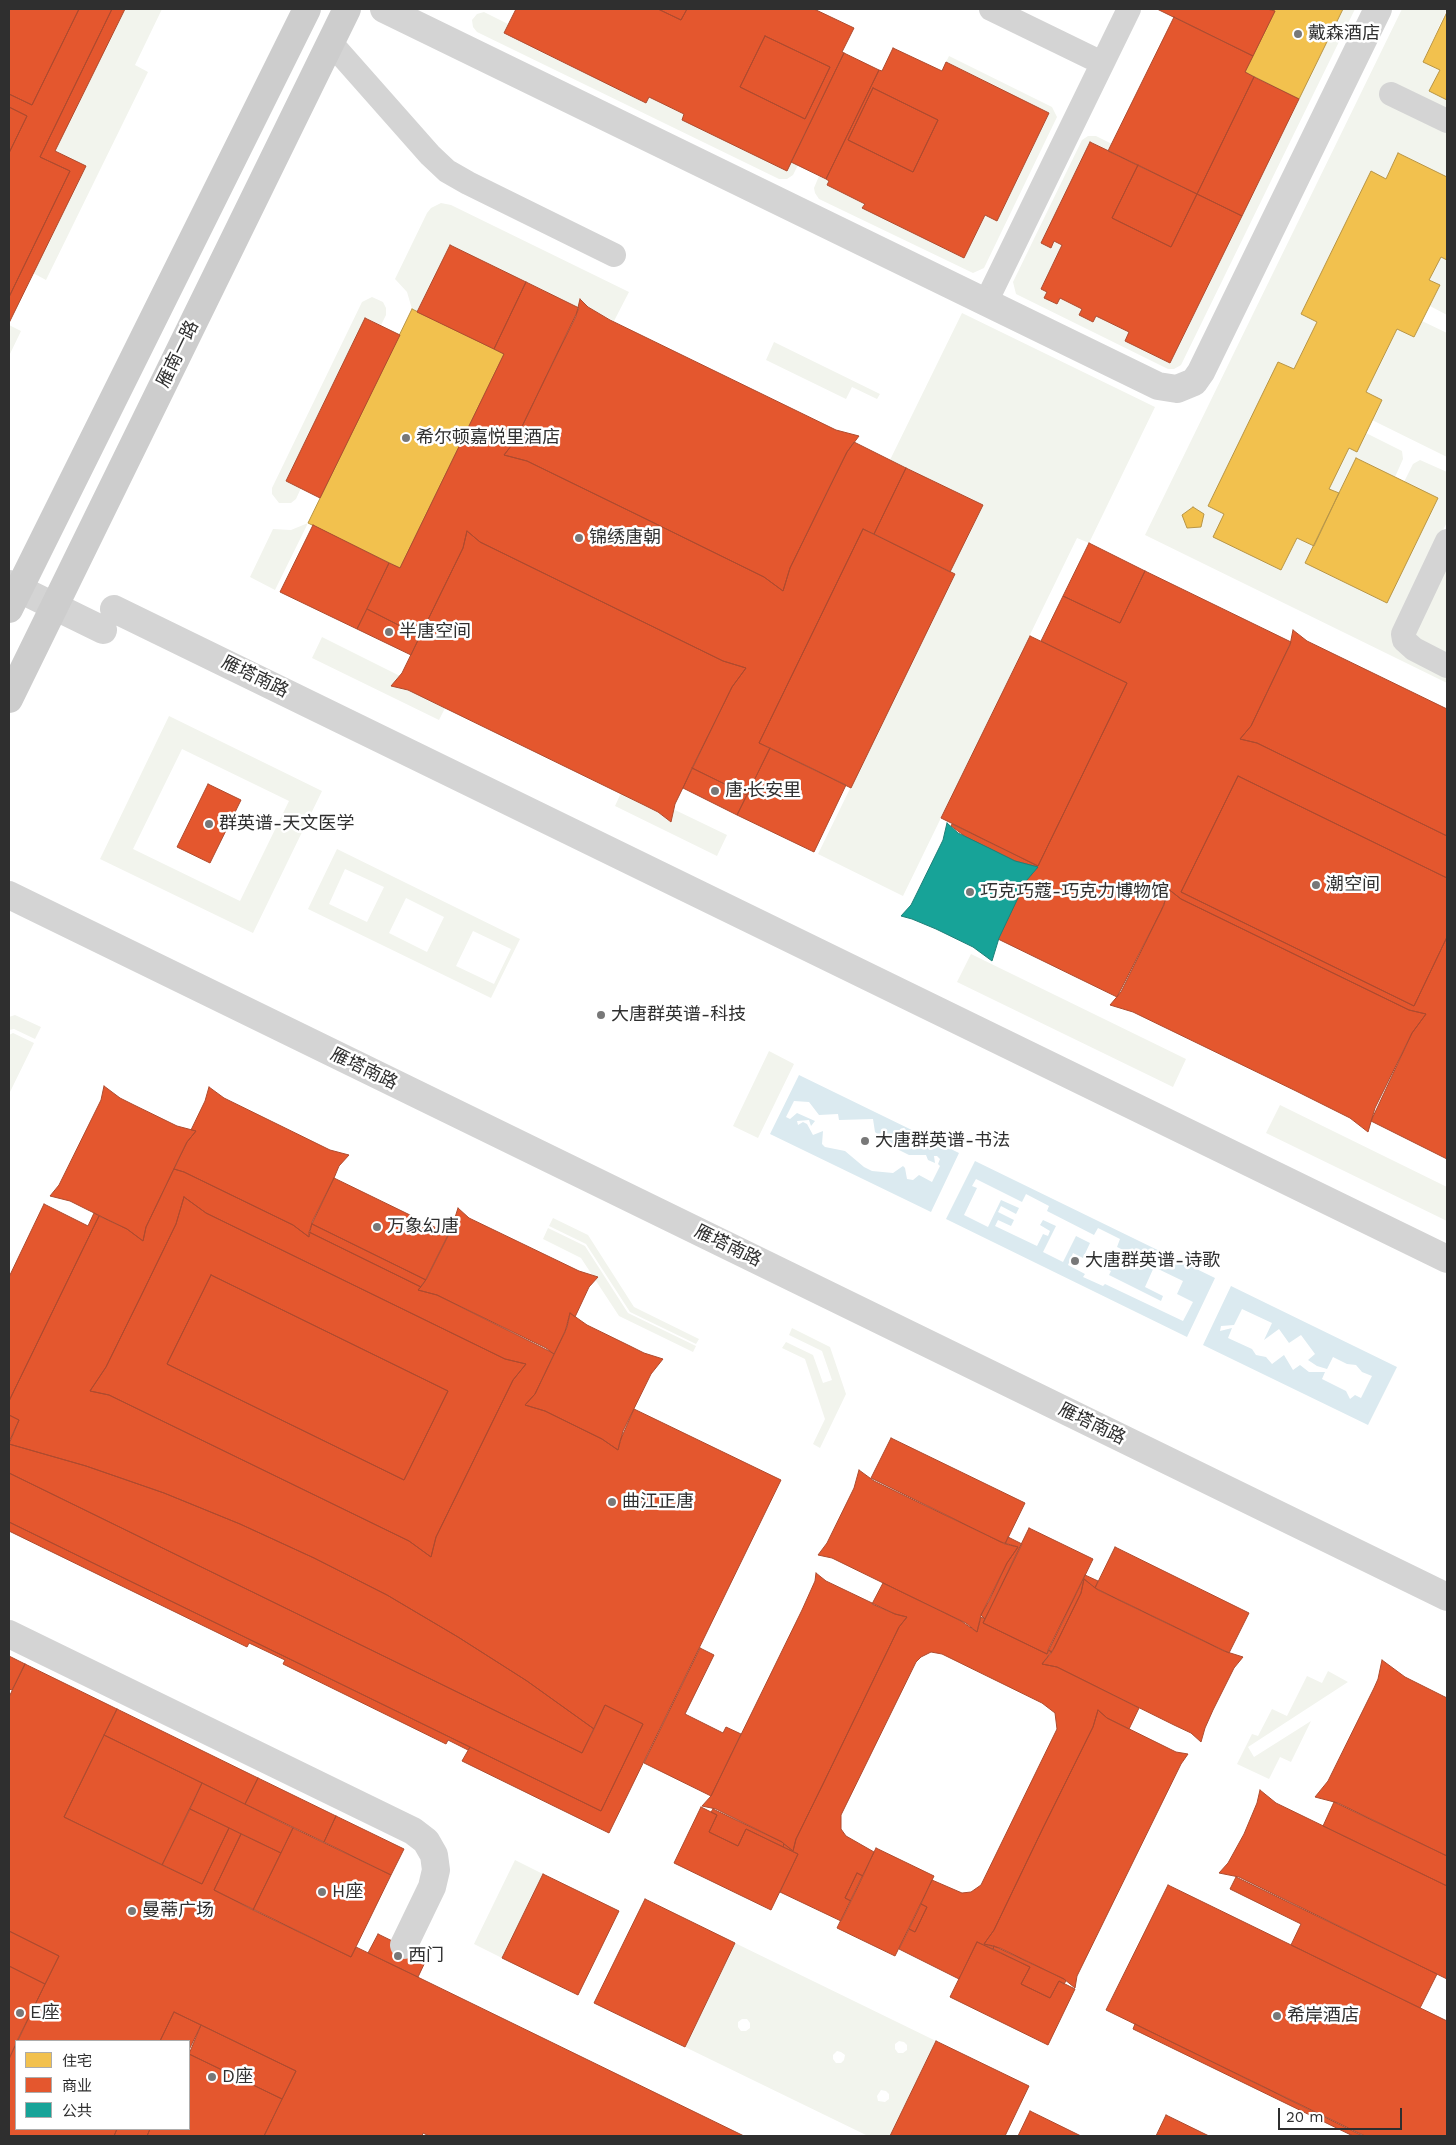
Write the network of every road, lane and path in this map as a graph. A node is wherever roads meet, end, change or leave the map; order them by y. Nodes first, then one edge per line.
1 (307, 9) edge
2 (347, 9) edge
3 (384, 9) edge
4 (991, 9) edge
5 (1129, 9) edge
6 (1378, 9) edge
7 (330, 43) junction
8 (1102, 63) junction
9 (1391, 94) dead end
10 (1447, 121) edge
11 (614, 255) dead end
12 (986, 302) junction
13 (1447, 541) edge
14 (12, 594) edge
15 (55, 606) junction
16 (1447, 666) edge
17 (9, 699) edge
18 (9, 896) edge
19 (1447, 1259) edge
20 (1447, 1597) edge
21 (9, 1634) edge
22 (404, 1945) dead end

1 - 14 main road
2 - 7 main road, 雁南一路
3 - 12 street
4 - 8 lane
5 - 8 lane
6 - 12 street
7 - 11 lane
7 - 15 main road, 雁南一路
8 - 12 lane
9 - 10 lane
13 - 16 lane
14 - 15 street, 雁塔南路
15 - 17 main road, 雁南一路
15 - 19 street, 雁塔南路
18 - 20 street, 雁塔南路
21 - 22 street

